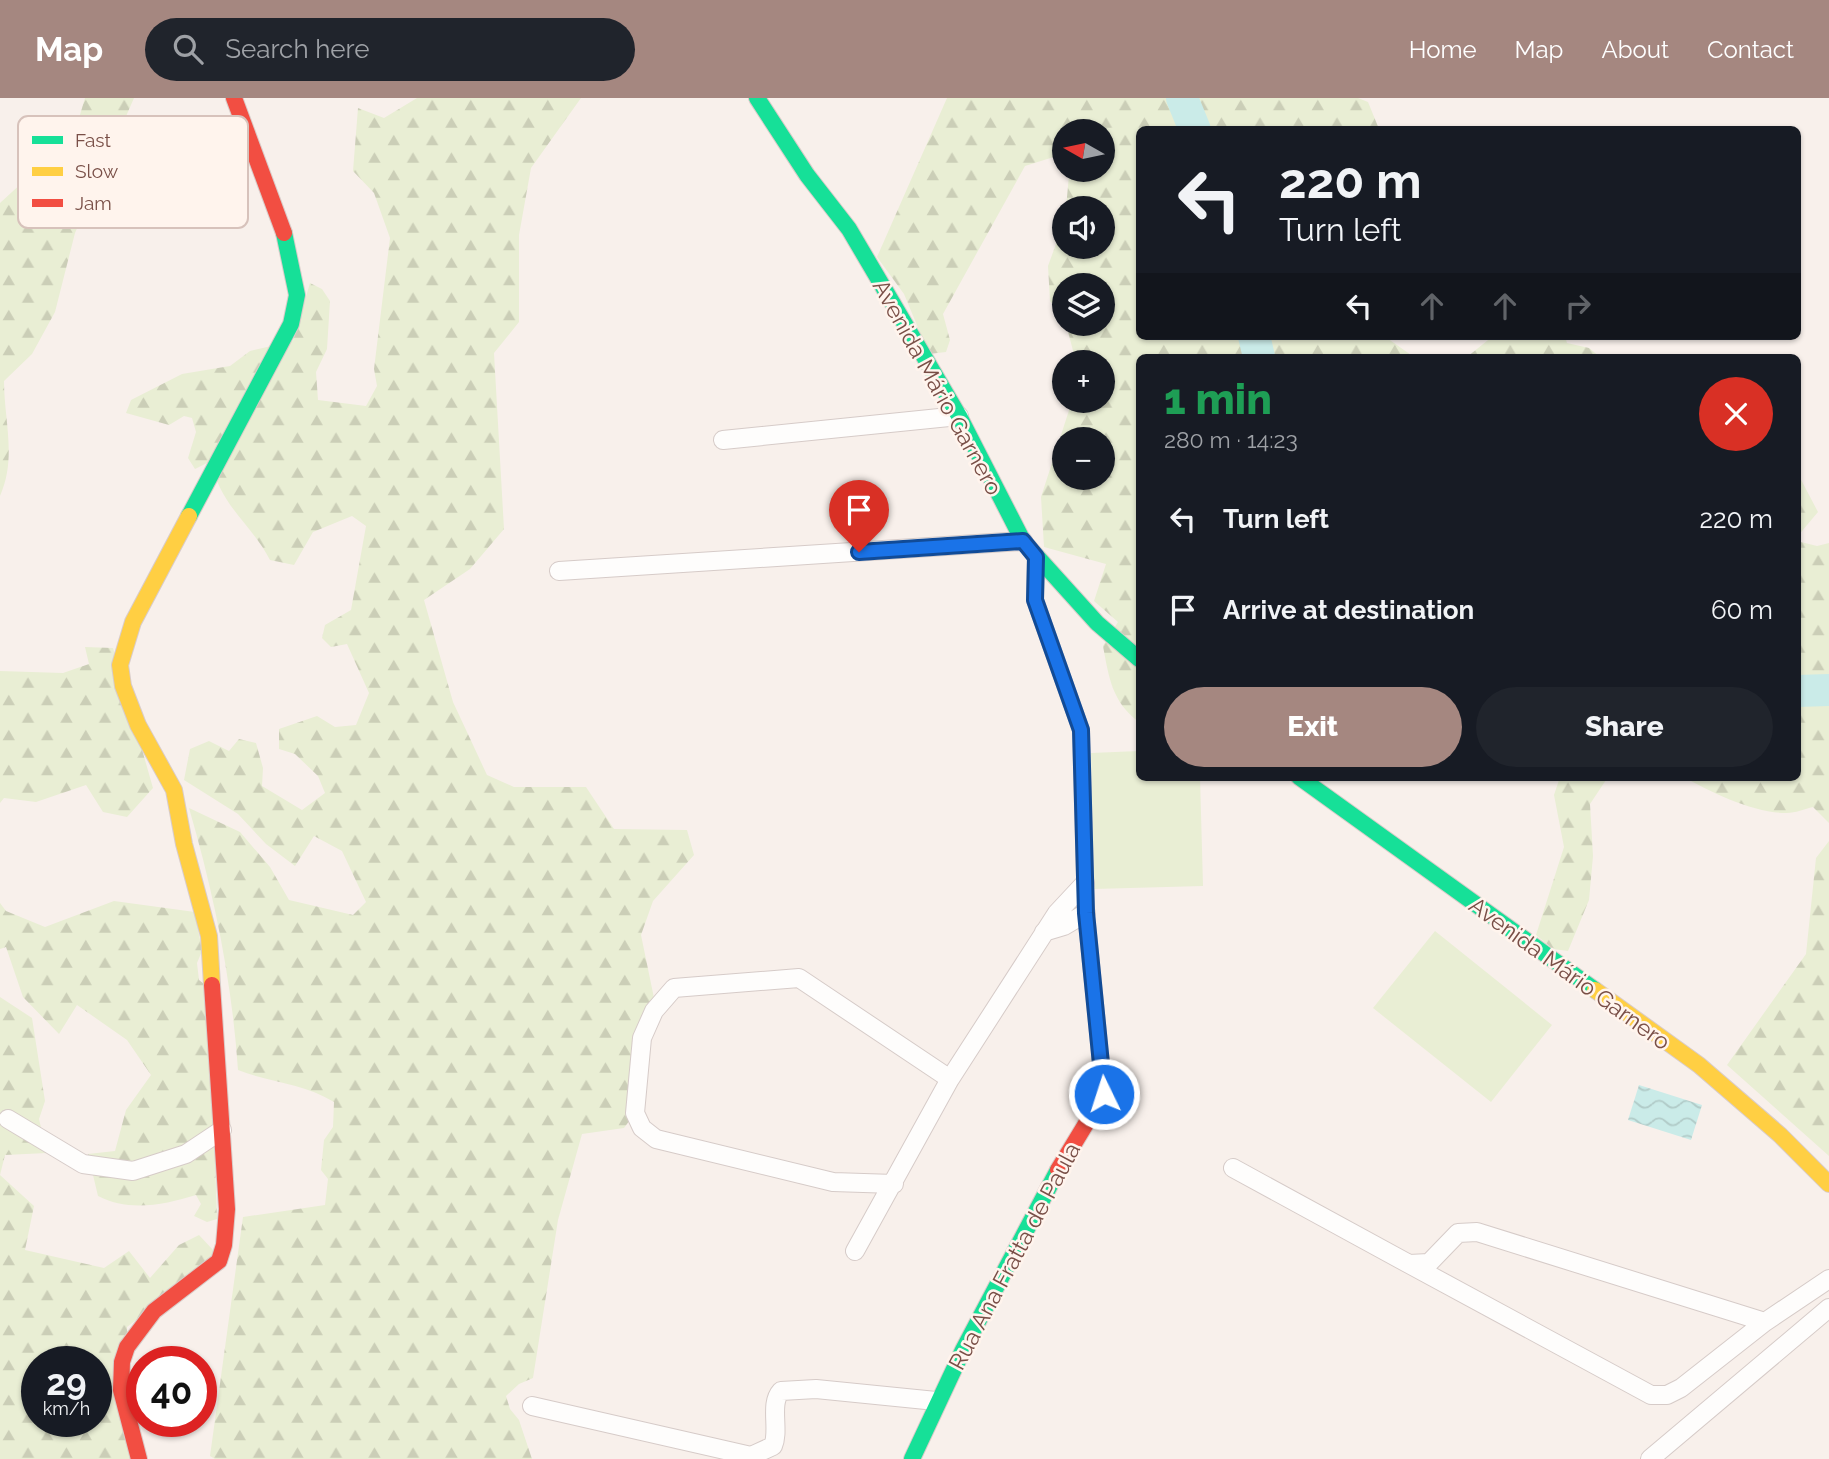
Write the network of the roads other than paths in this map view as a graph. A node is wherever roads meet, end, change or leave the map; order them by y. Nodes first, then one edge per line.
1 (234, 98) edge
2 (757, 98) edge
3 (769, 98) edge
4 (241, 116) edge
5 (248, 135) edge
6 (784, 138) junction
7 (959, 416) junction
8 (723, 440) dead end
9 (1023, 541) junction
10 (1036, 557) junction
11 (559, 571) dead end
12 (1136, 656) edge
13 (1305, 781) edge
14 (1085, 883) junction
15 (1086, 913) junction
16 (1044, 932) junction
17 (950, 1079) junction
18 (8, 1119) dead end
19 (222, 1130) junction
20 (1233, 1168) dead end
21 (894, 1184) junction
22 (1829, 1184) edge
23 (855, 1251) dead end
24 (1409, 1264) junction
25 (1829, 1279) edge
26 (1829, 1308) edge
27 (1765, 1322) junction
28 (936, 1401) junction
29 (532, 1406) dead end
30 (139, 1459) edge
31 (912, 1459) edge
32 (1650, 1459) edge

1 - 4 street
2 - 6 street, Avenida Mário Garnero
3 - 6 street
5 - 19 street
6 - 7 street, Avenida Mário Garnero
7 - 8 street
7 - 9 street, Avenida Mário Garnero
9 - 10 street, Avenida Mário Garnero
9 - 11 street
10 - 12 street, Avenida Mário Garnero
10 - 14 street, Rua Ana Fratta de Paula
13 - 22 street, Avenida Mário Garnero
14 - 15 street, Rua Ana Fratta de Paula
14 - 16 street
15 - 16 street
15 - 28 street, Rua Ana Fratta de Paula
16 - 17 street
17 - 21 street
17 - 21 street
18 - 19 street
19 - 30 street
20 - 24 street
21 - 23 street
24 - 27 street
24 - 27 street
25 - 27 street
26 - 32 street
28 - 29 street
28 - 31 street, Rua Ana Fratta de Paula

